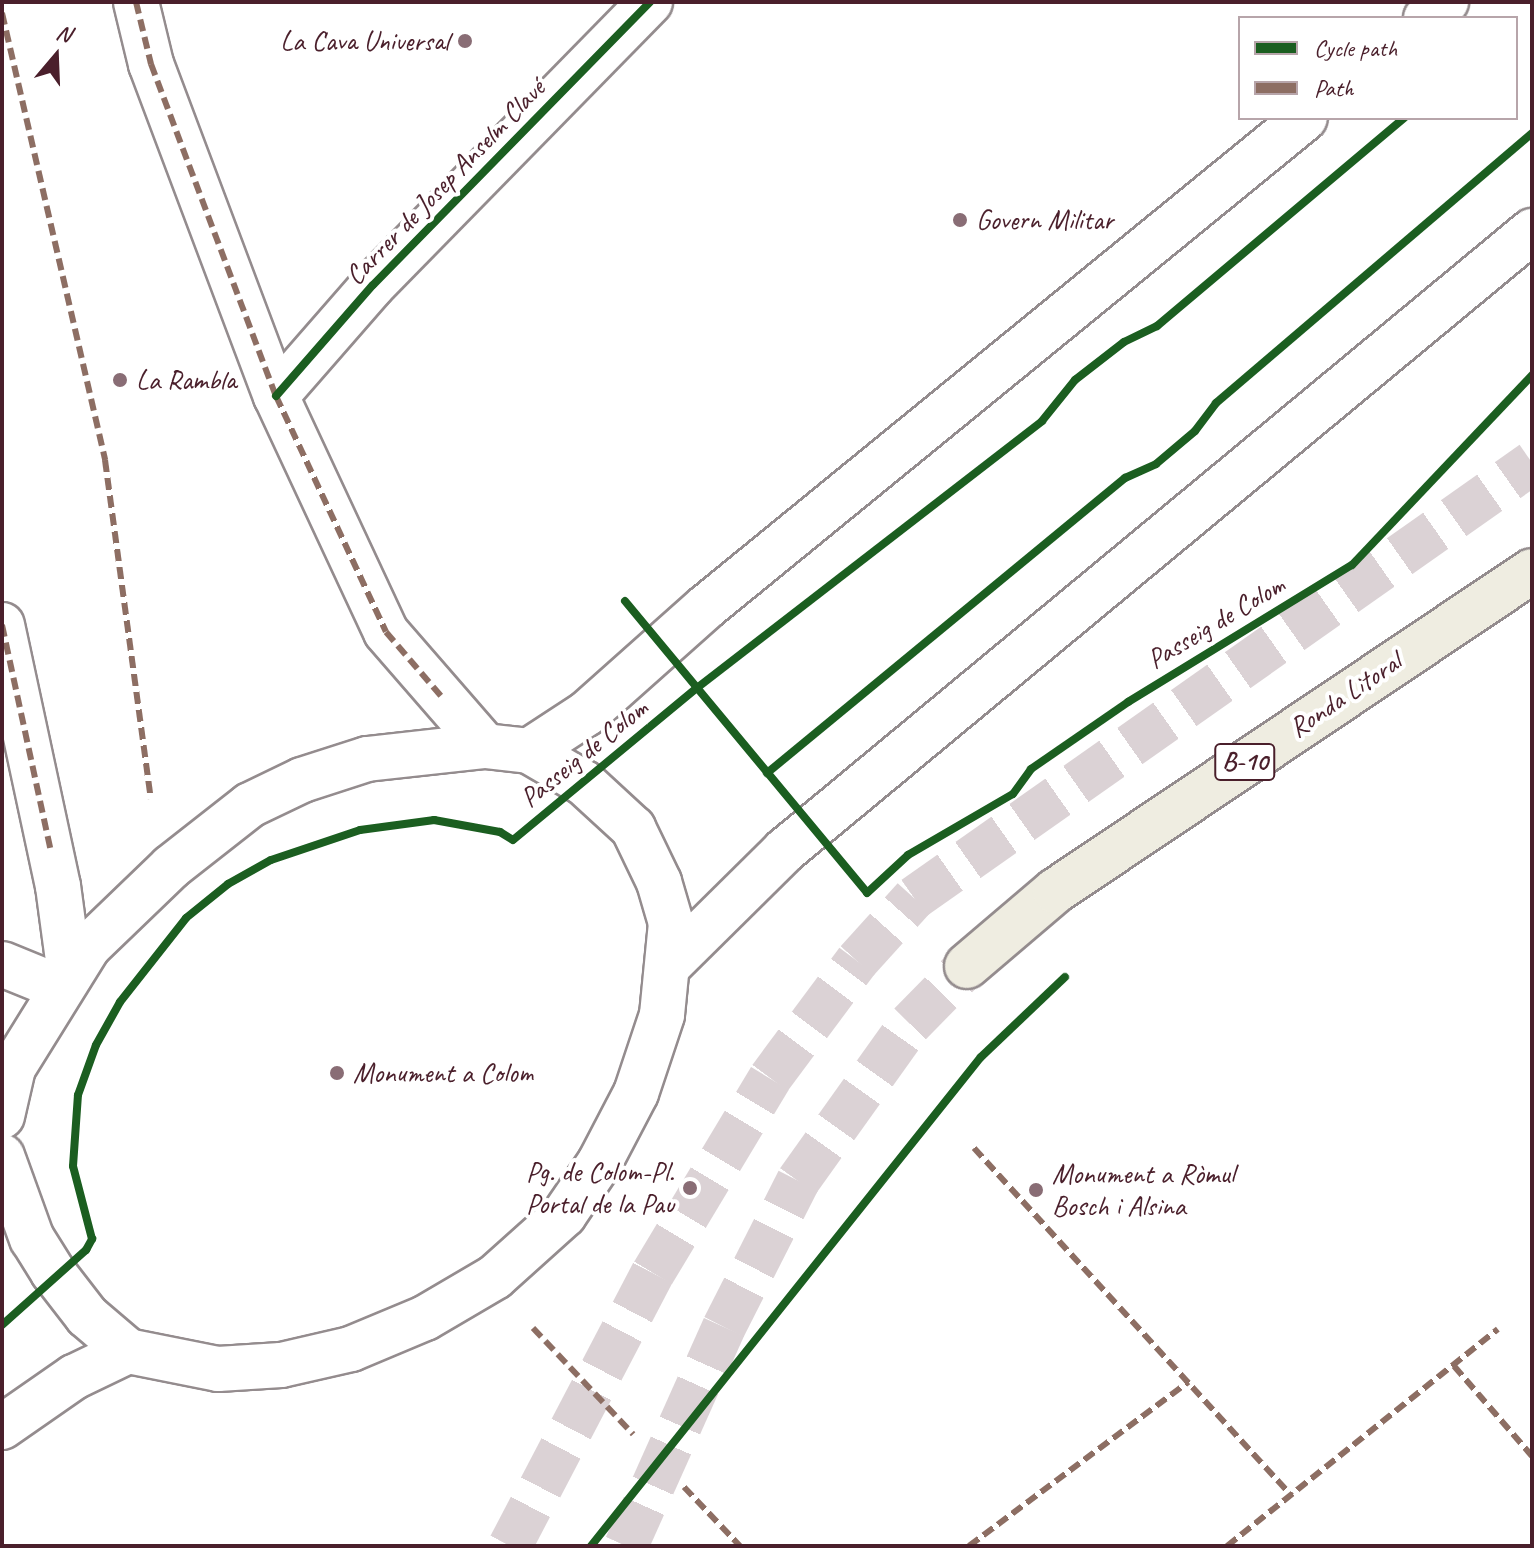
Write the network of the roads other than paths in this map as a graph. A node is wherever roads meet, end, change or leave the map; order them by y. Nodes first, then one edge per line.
1 (136, 2) edge
2 (650, 2) edge
3 (1446, 2) edge
4 (1428, 16) edge
5 (1303, 120) edge
6 (1532, 231) edge
7 (276, 396) junction
8 (1532, 571) edge
9 (2, 625) edge
10 (485, 746) junction
11 (529, 751) junction
12 (2, 964) edge
13 (669, 965) junction
14 (967, 966) tunnel mouth
15 (66, 982) junction
16 (8, 1065) edge
17 (2, 1116) edge
18 (2, 1156) edge
19 (2, 1168) edge
20 (128, 1351) junction
21 (2, 1427) edge

1 - 7 main road
2 - 7 main road, Carrer de Josep Anselm Clavé
3 - 4 main road
5 - 11 main road, Passeig de Colom
6 - 13 main road
7 - 10 main road
8 - 14 highway, Ronda Litoral / B-10
9 - 15 main road
10 - 11 main road
10 - 15 main road
11 - 13 main road
12 - 15 main road
13 - 20 main road
15 - 16 main road
16 - 17 main road
18 - 19 main road
19 - 20 main road
20 - 21 main road

